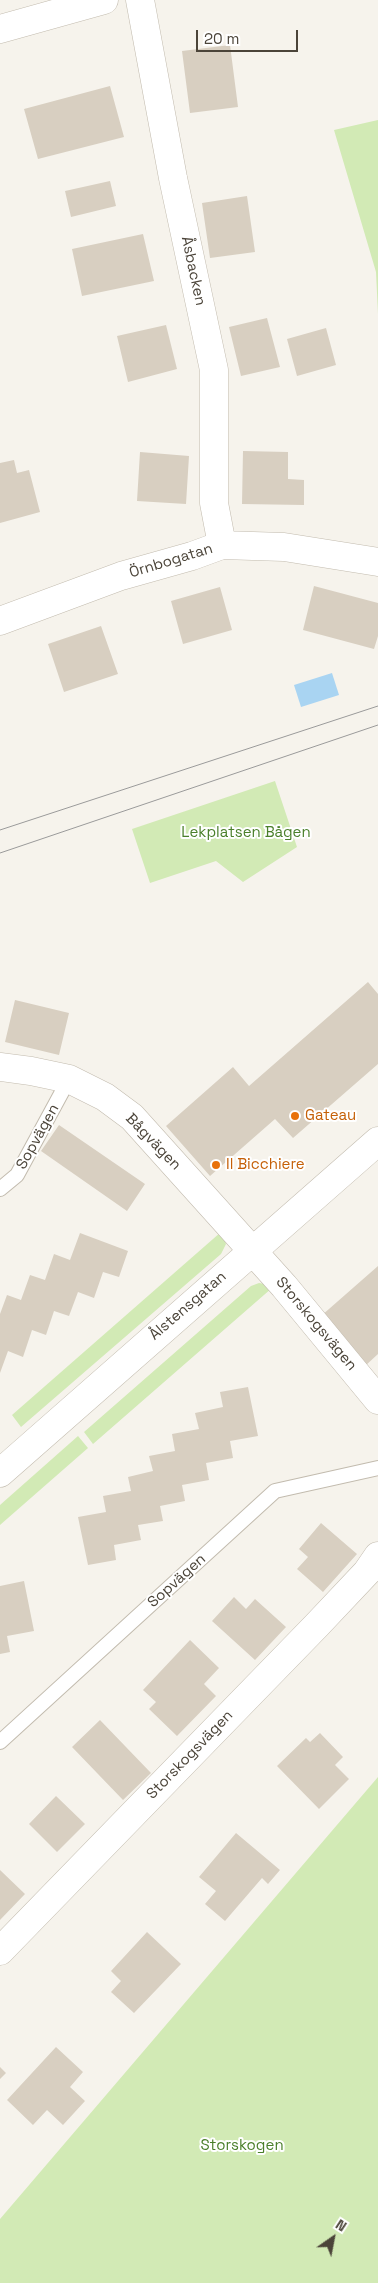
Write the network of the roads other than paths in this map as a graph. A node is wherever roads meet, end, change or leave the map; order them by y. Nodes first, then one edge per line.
1 (104, 0) edge
2 (140, 0) edge
3 (0, 29) edge
4 (222, 545) junction
5 (378, 562) edge
6 (0, 621) edge
7 (0, 1067) edge
8 (69, 1079) junction
9 (378, 1141) edge
10 (0, 1189) edge
11 (252, 1250) junction
12 (378, 1400) edge
13 (378, 1468) edge
14 (0, 1473) edge
15 (378, 1556) edge
16 (0, 1742) edge
17 (0, 1951) edge

1 - 3 street
2 - 4 street, Åsbacken
4 - 5 street, Örnbogatan
4 - 6 street, Örnbogatan
7 - 8 street, Bågvägen
8 - 10 lane, Sopvägen
8 - 11 street, Bågvägen
9 - 11 street, Ålstensgatan
11 - 12 street, Storskogsvägen
11 - 14 street, Ålstensgatan
13 - 16 lane, Sopvägen
15 - 17 street, Storskogsvägen

